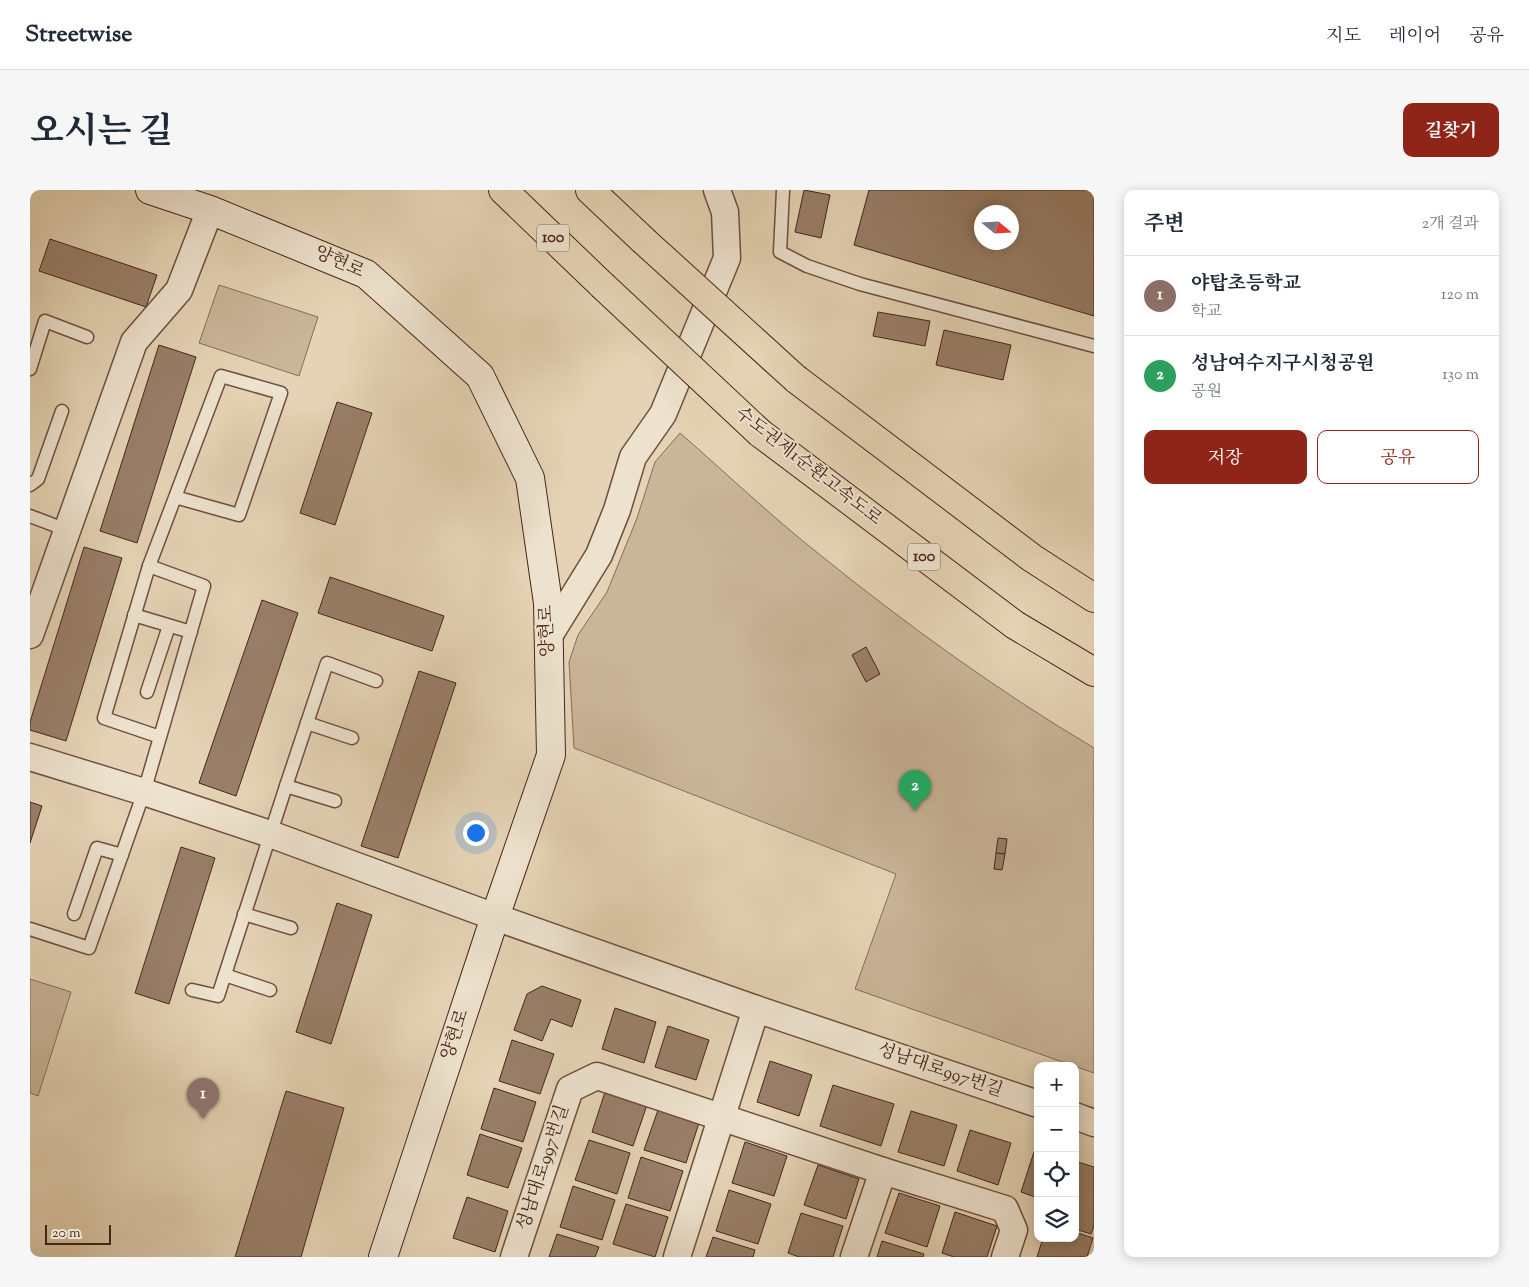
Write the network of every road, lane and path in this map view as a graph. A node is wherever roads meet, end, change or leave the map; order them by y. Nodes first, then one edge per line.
1 (150, 190) edge
2 (503, 190) edge
3 (590, 190) edge
4 (717, 190) edge
5 (783, 190) edge
6 (210, 210) junction
7 (87, 338) dead end
8 (1094, 346) edge
9 (30, 369) edge
10 (62, 411) dead end
11 (30, 485) edge
12 (175, 497) junction
13 (30, 516) edge
14 (67, 530) junction
15 (148, 566) junction
16 (1094, 598) edge
17 (134, 615) junction
18 (169, 626) junction
19 (191, 632) junction
20 (30, 636) edge
21 (549, 636) junction
22 (1094, 672) edge
23 (376, 680) dead end
24 (147, 692) dead end
25 (307, 723) junction
26 (160, 737) junction
27 (352, 738) dead end
28 (30, 757) edge
29 (286, 786) junction
30 (144, 792) junction
31 (335, 801) dead end
32 (270, 834) junction
33 (122, 855) junction
34 (74, 914) dead end
35 (244, 914) junction
36 (495, 917) junction
37 (291, 928) dead end
38 (30, 929) edge
39 (225, 975) junction
40 (192, 990) dead end
41 (270, 990) dead end
42 (756, 1009) junction
43 (1034, 1103) edge
44 (722, 1117) junction
45 (1079, 1117) edge
46 (1094, 1123) edge
47 (883, 1170) junction
48 (383, 1257) edge
49 (514, 1257) edge
50 (677, 1257) edge
51 (854, 1257) edge
52 (1005, 1257) edge

1 - 6 main road, 양현로
2 - 22 highway, 수도권제1순환고속도로 / 100, bridge
3 - 16 highway, bridge
4 - 21 street
5 - 8 lane
6 - 14 street
6 - 21 main road, 양현로
7 - 9 lane
10 - 11 lane
12 - 12 lane
12 - 15 lane
13 - 14 lane
14 - 20 street
15 - 17 lane
15 - 19 lane
17 - 18 lane
17 - 26 lane
18 - 19 lane
18 - 24 lane
19 - 26 lane
21 - 36 main road, 양현로
23 - 25 lane
25 - 27 lane
25 - 29 lane
26 - 30 lane
28 - 30 street, 성남대로997번길
29 - 31 lane
29 - 32 lane
30 - 32 street, 성남대로997번길
30 - 33 lane
32 - 35 lane
32 - 36 street, 성남대로997번길
33 - 34 lane
33 - 38 lane
35 - 37 lane
35 - 39 lane
36 - 42 street, 성남대로997번길
36 - 48 main road, 양현로
39 - 40 lane
39 - 41 lane
42 - 43 street, 성남대로997번길
42 - 44 street
44 - 47 street, 성남대로997번길
44 - 49 street, 성남대로997번길
44 - 50 street
45 - 46 street
47 - 51 street
47 - 52 street, 성남대로997번길

